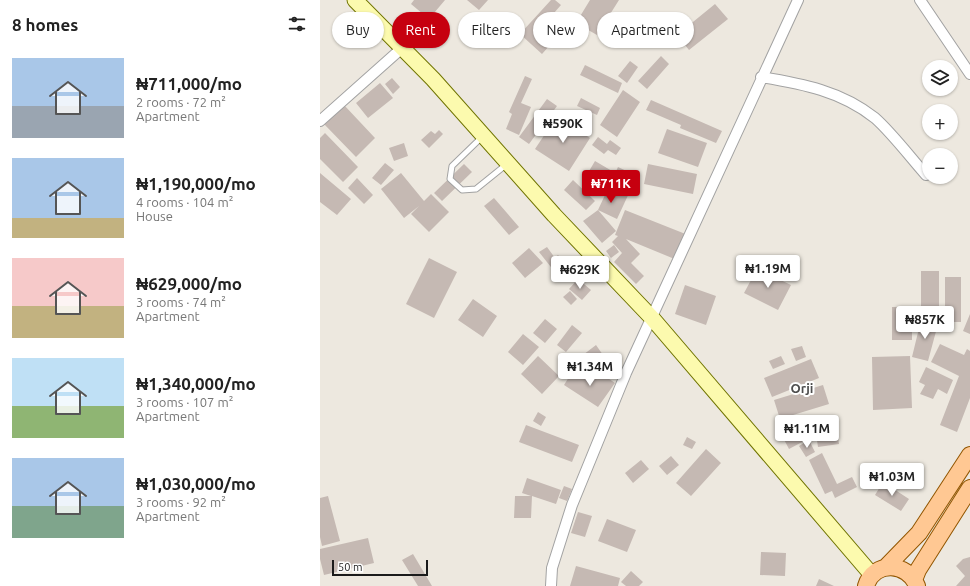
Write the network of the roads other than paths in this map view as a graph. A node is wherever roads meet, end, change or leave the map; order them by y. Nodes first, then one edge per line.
1 (355, 0) edge
2 (798, 0) edge
3 (920, 0) edge
4 (392, 38) edge
5 (402, 48) joint
6 (970, 74) edge
7 (761, 77) junction
8 (320, 120) edge
9 (483, 136) junction
10 (508, 164) junction
11 (922, 171) edge
12 (652, 318) junction
13 (970, 455) edge
14 (970, 488) edge
15 (874, 576) edge
16 (915, 583) edge
17 (551, 586) edge

1 - 4 main road
2 - 7 street
3 - 6 street
5 - 8 street
5 - 9 main road
7 - 11 street
7 - 12 street
9 - 10 main road
9 - 10 lane
10 - 12 main road
12 - 15 main road
12 - 17 street
13 - 15 main road
14 - 16 main road
15 - 16 main road

